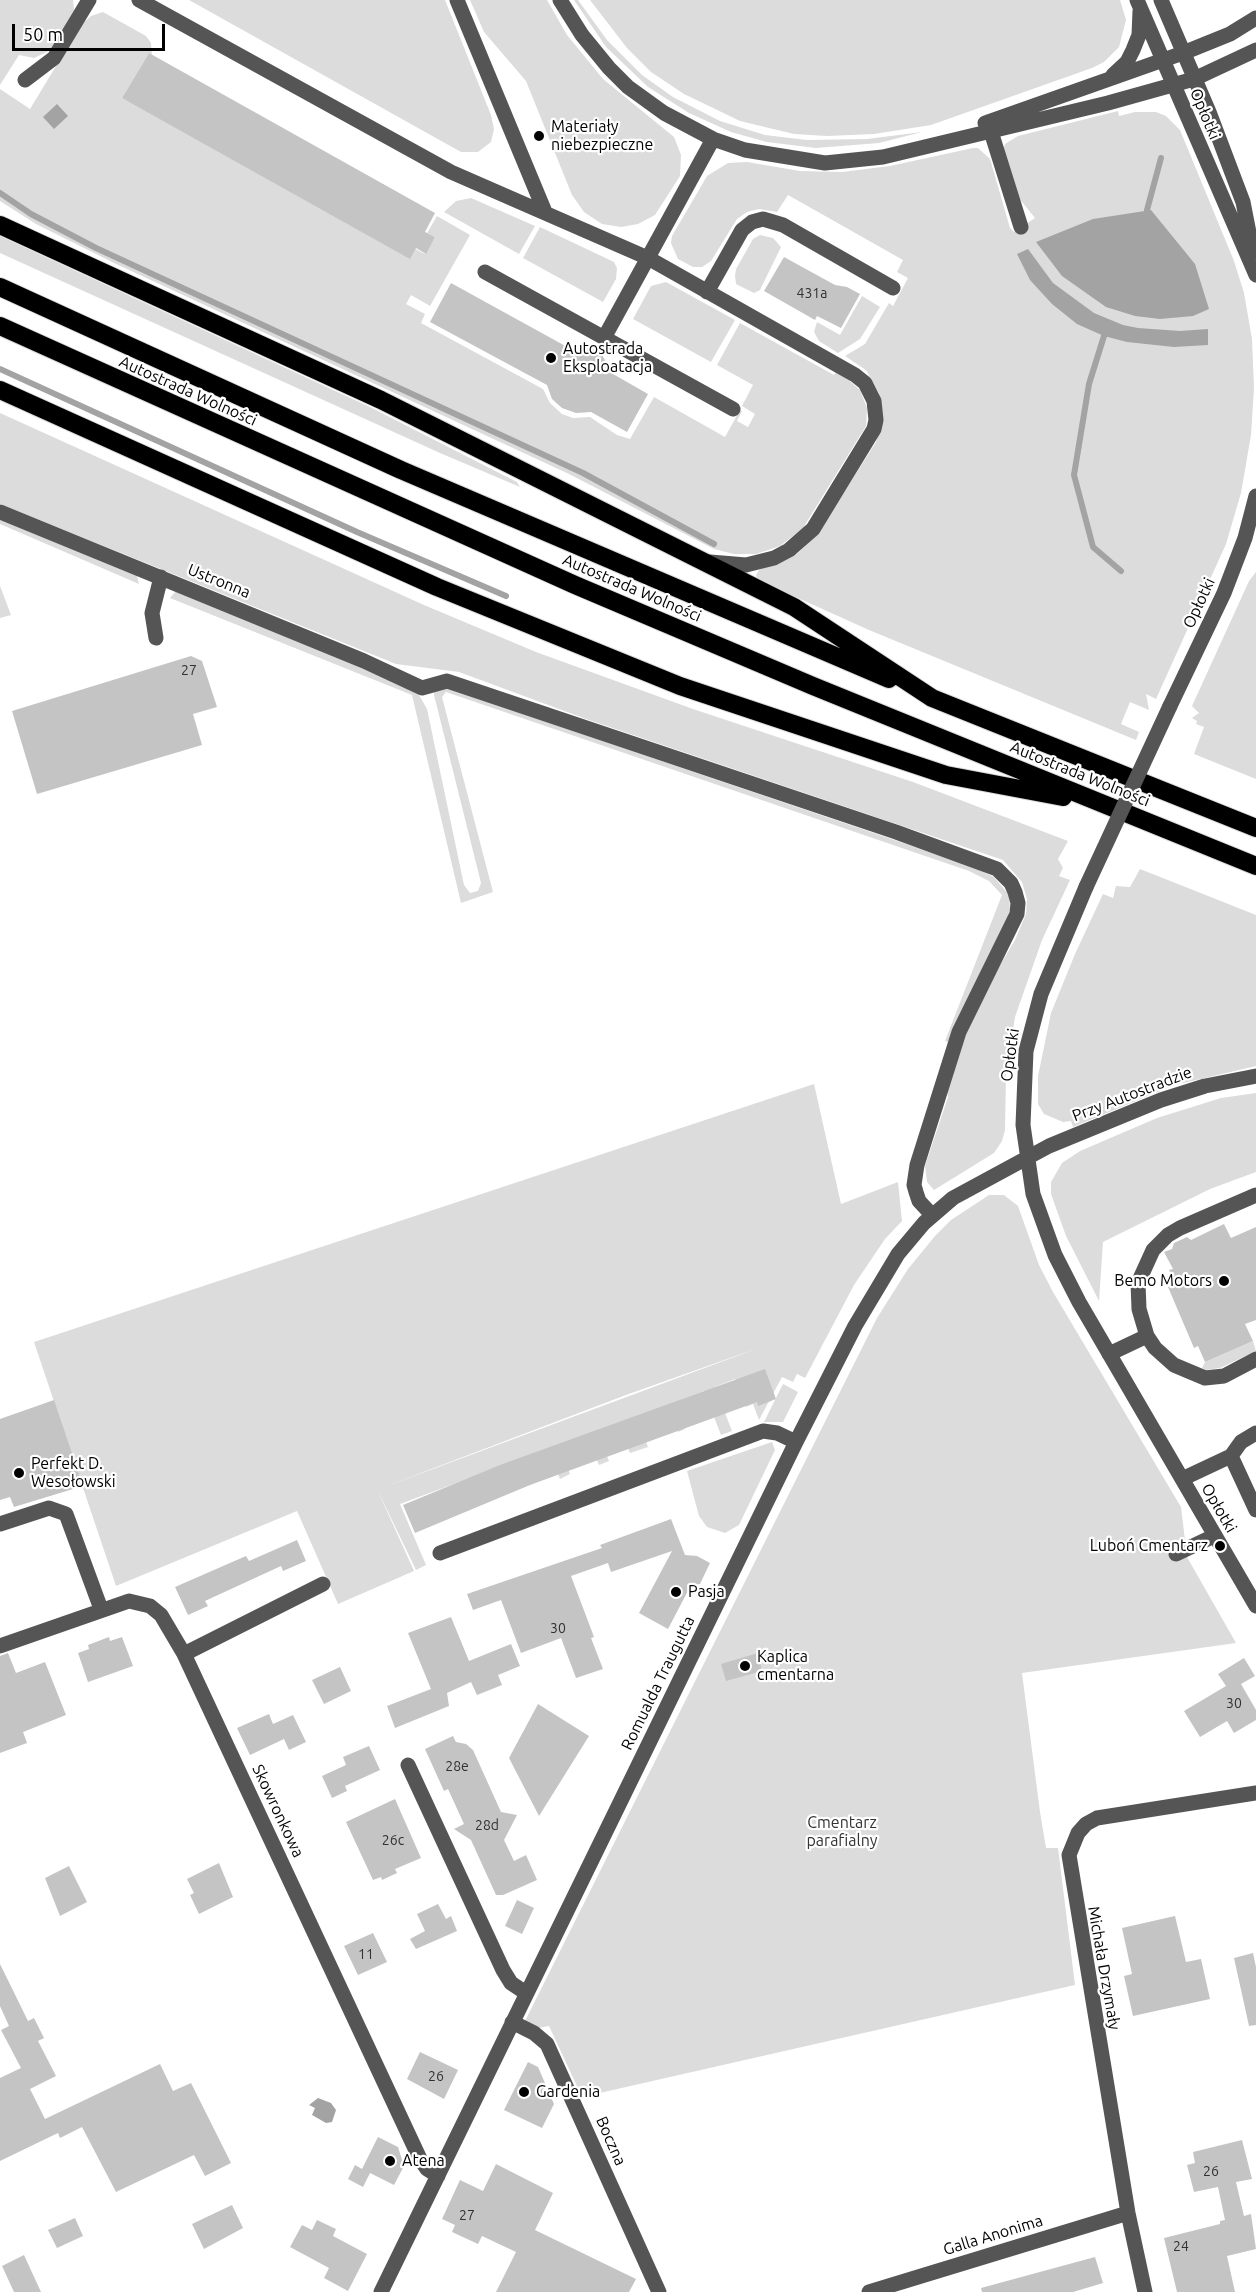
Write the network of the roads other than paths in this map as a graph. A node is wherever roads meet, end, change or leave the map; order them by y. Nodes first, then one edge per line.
1 (89, 0) edge
2 (139, 0) edge
3 (457, 0) edge
4 (560, 0) edge
5 (1161, 0) edge
6 (1138, 3) edge
7 (1256, 18) edge
8 (1256, 50) edge
9 (1183, 53) junction
10 (1163, 61) junction
11 (1111, 77) junction
12 (1194, 79) junction
13 (25, 80) dead end
14 (1173, 85) junction
15 (989, 126) junction
16 (713, 139) junction
17 (545, 212) junction
18 (0, 214) edge
19 (0, 225) edge
20 (1021, 227) dead end
21 (58, 252) junction
22 (648, 258) junction
23 (485, 272) dead end
24 (1256, 272) edge
25 (0, 287) edge
26 (893, 288) dead end
27 (706, 292) junction
28 (0, 326) edge
29 (604, 338) junction
30 (0, 390) edge
31 (733, 409) dead end
32 (1256, 496) edge
33 (0, 512) edge
34 (1250, 540) edge
35 (697, 559) junction
36 (161, 577) junction
37 (156, 638) dead end
38 (932, 698) junction
39 (1101, 804) junction
40 (1256, 828) edge
41 (1256, 866) edge
42 (1256, 1076) edge
43 (1026, 1160) junction
44 (1256, 1195) edge
45 (932, 1215) junction
46 (1147, 1336) junction
47 (1109, 1354) junction
48 (1256, 1359) edge
49 (1256, 1433) edge
50 (796, 1442) junction
51 (1231, 1456) junction
52 (1182, 1479) junction
53 (1256, 1510) edge
54 (0, 1524) edge
55 (1215, 1536) junction
56 (440, 1553) dead end
57 (1176, 1554) dead end
58 (323, 1584) dead end
59 (1256, 1606) edge
60 (100, 1609) junction
61 (0, 1646) edge
62 (184, 1654) junction
63 (408, 1765) dead end
64 (1256, 1793) edge
65 (526, 1993) junction
66 (512, 2022) junction
67 (438, 2176) junction
68 (1128, 2213) junction
69 (381, 2292) edge
70 (659, 2292) edge
71 (869, 2292) edge
72 (1145, 2292) edge

1 - 13 street
2 - 17 street
3 - 17 street
4 - 16 street
5 - 9 street, Opłotki
6 - 10 street, Opłotki
6 - 11 street
7 - 9 street
8 - 12 street
9 - 10 street
9 - 12 street, Opłotki
10 - 11 street
10 - 14 street, Opłotki
11 - 15 street
12 - 14 street
12 - 24 street, Opłotki
14 - 15 street
14 - 24 street, Opłotki
15 - 16 street
15 - 20 street
16 - 22 street
17 - 22 street
18 - 21 highway
19 - 21 highway
21 - 35 highway
22 - 27 street
22 - 29 street
23 - 29 street
25 - 38 highway, Autostrada Wolności
26 - 27 street
27 - 35 street
28 - 39 highway, Autostrada Wolności
29 - 31 street
30 - 39 highway
32 - 34 street, Opłotki
33 - 36 street, Ustronna
34 - 43 street, Opłotki, bridge
35 - 38 highway
36 - 37 street
36 - 45 street, Ustronna
38 - 40 highway
39 - 41 highway, Autostrada Wolności
42 - 43 street, Przy Autostradzie
43 - 45 street, Przy Autostradzie
43 - 47 street, Opłotki
44 - 46 street
45 - 50 street, Romualda Traugutta
46 - 47 street
46 - 48 street
47 - 52 street, Opłotki
49 - 51 street
50 - 56 street
50 - 65 street, Romualda Traugutta
51 - 52 street
51 - 53 street
52 - 55 street, Opłotki
54 - 60 street
55 - 57 street
55 - 59 street, Opłotki
58 - 62 street
60 - 61 street, Skowronkowa
60 - 62 street, Skowronkowa
62 - 67 street, Skowronkowa
63 - 65 street
64 - 68 street, Michała Drzymały
65 - 66 street, Romualda Traugutta
66 - 67 street, Romualda Traugutta
66 - 70 street, Boczna
67 - 69 street, Romualda Traugutta
68 - 71 street, Galla Anonima
68 - 72 street, Michała Drzymały

